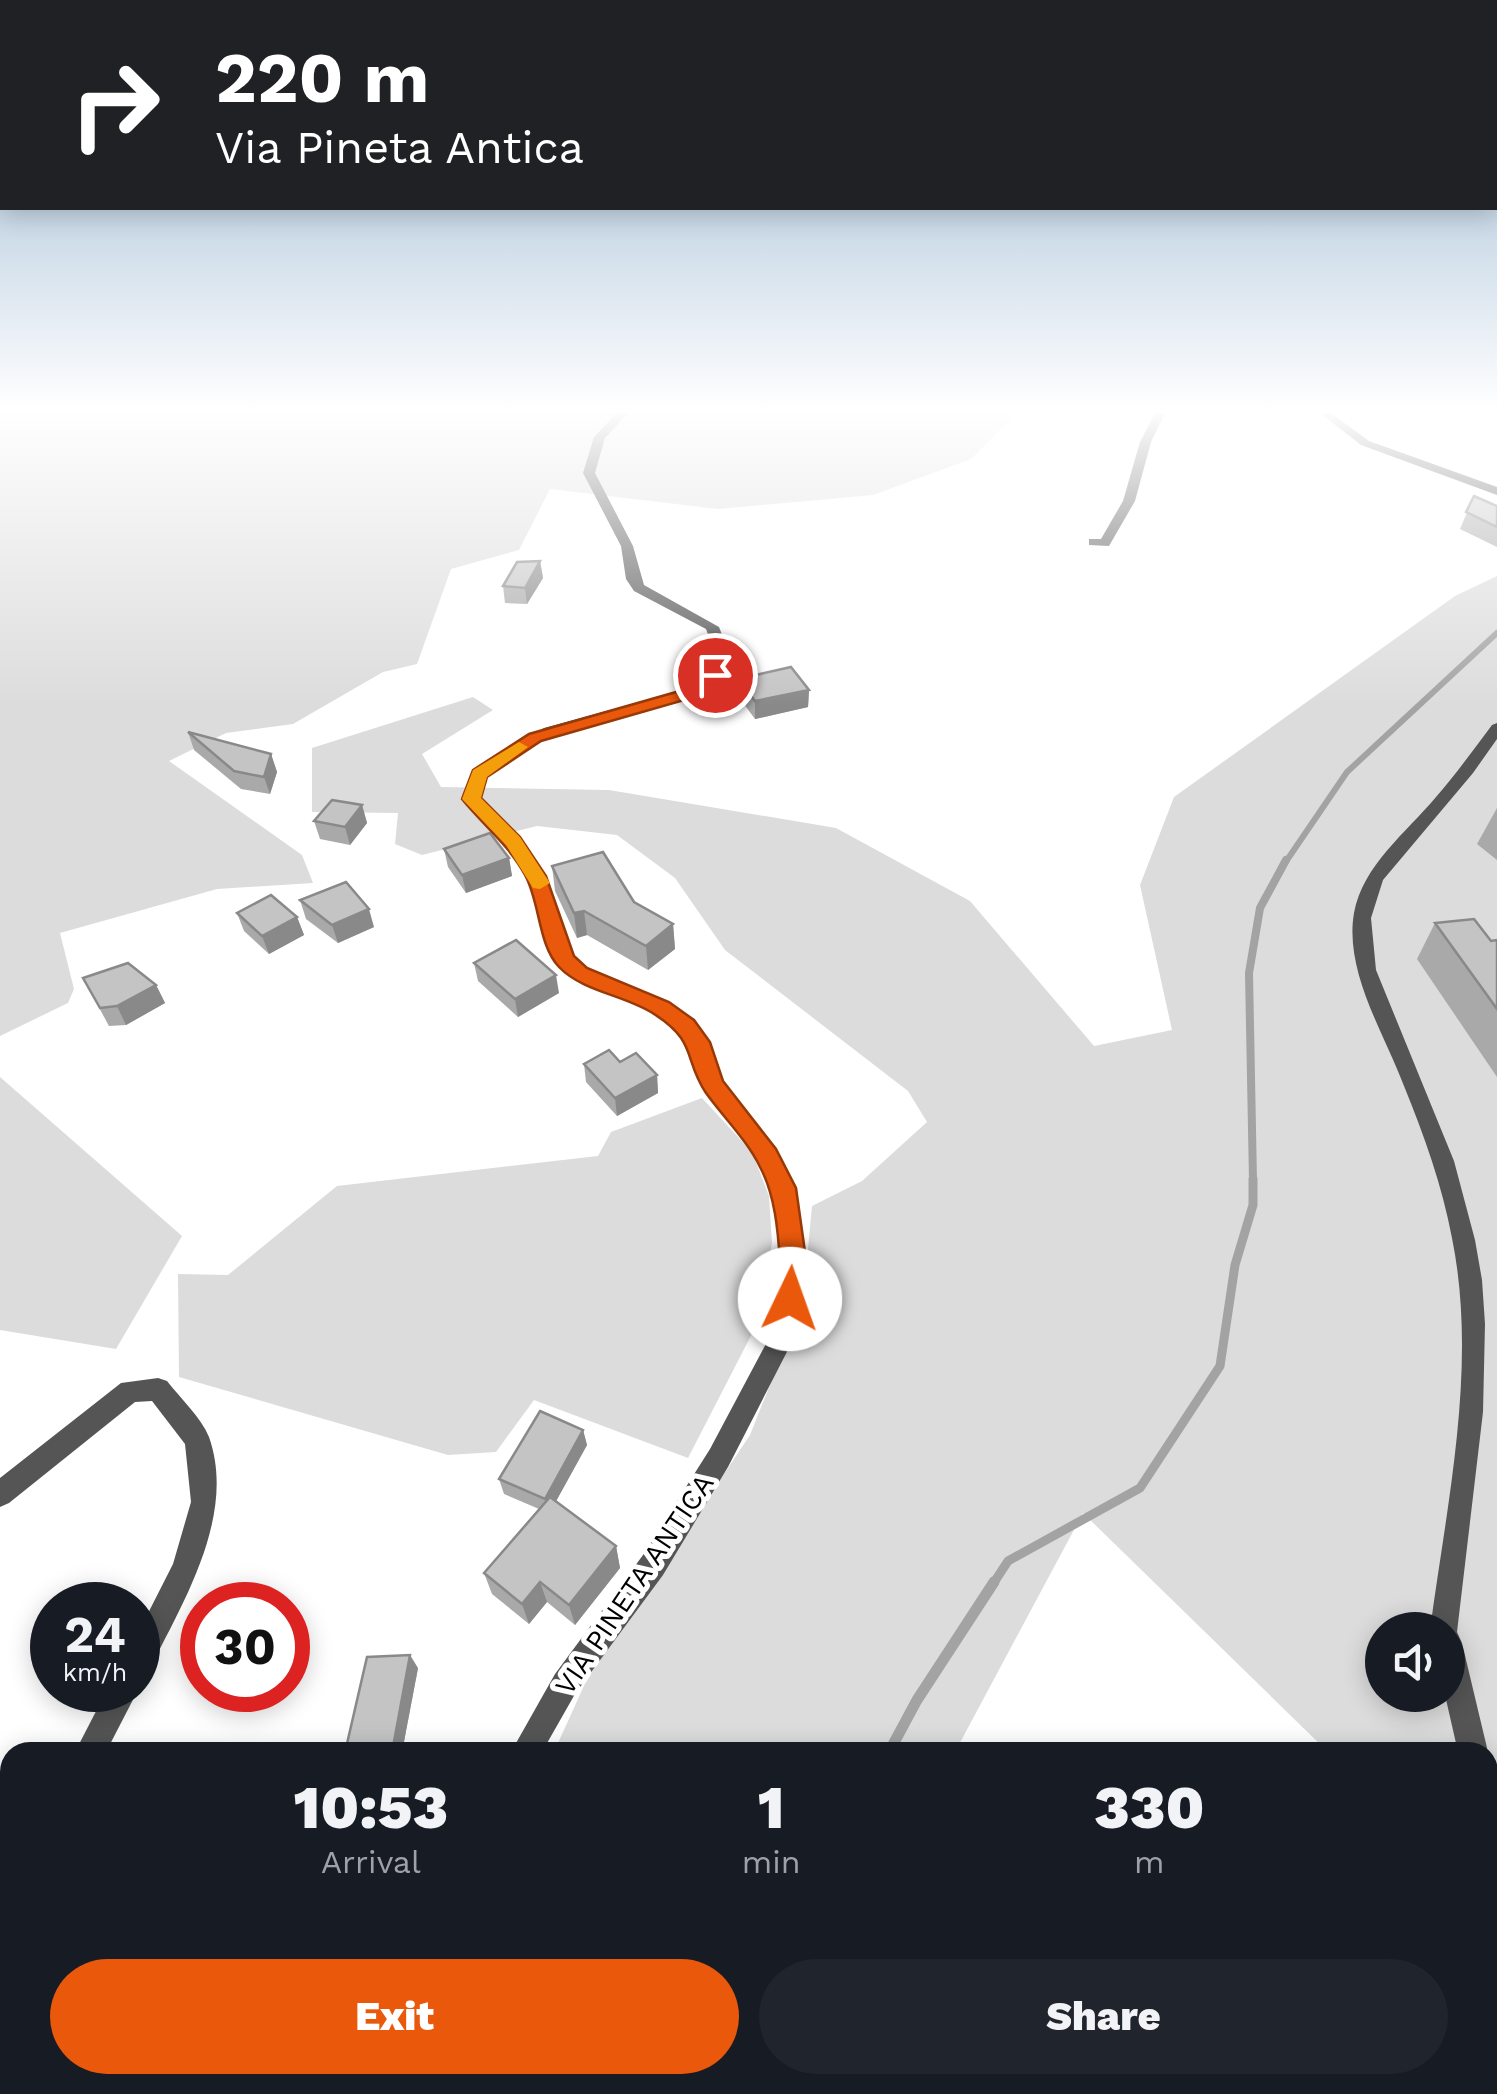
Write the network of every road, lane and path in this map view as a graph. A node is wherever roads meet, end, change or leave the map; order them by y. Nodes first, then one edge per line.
1 (609, 511) edge
2 (1123, 511) edge
3 (1092, 542) dead end
4 (1497, 728) edge
5 (0, 1494) edge
6 (1446, 1612) edge
7 (160, 1619) edge
8 (111, 1712) edge
9 (1464, 1712) edge
10 (95, 1742) edge
11 (532, 1742) edge
12 (1471, 1742) edge

1 - 11 street, VIA PINETA ANTICA
2 - 3 street
4 - 6 street
5 - 7 street
8 - 10 street
9 - 12 street

